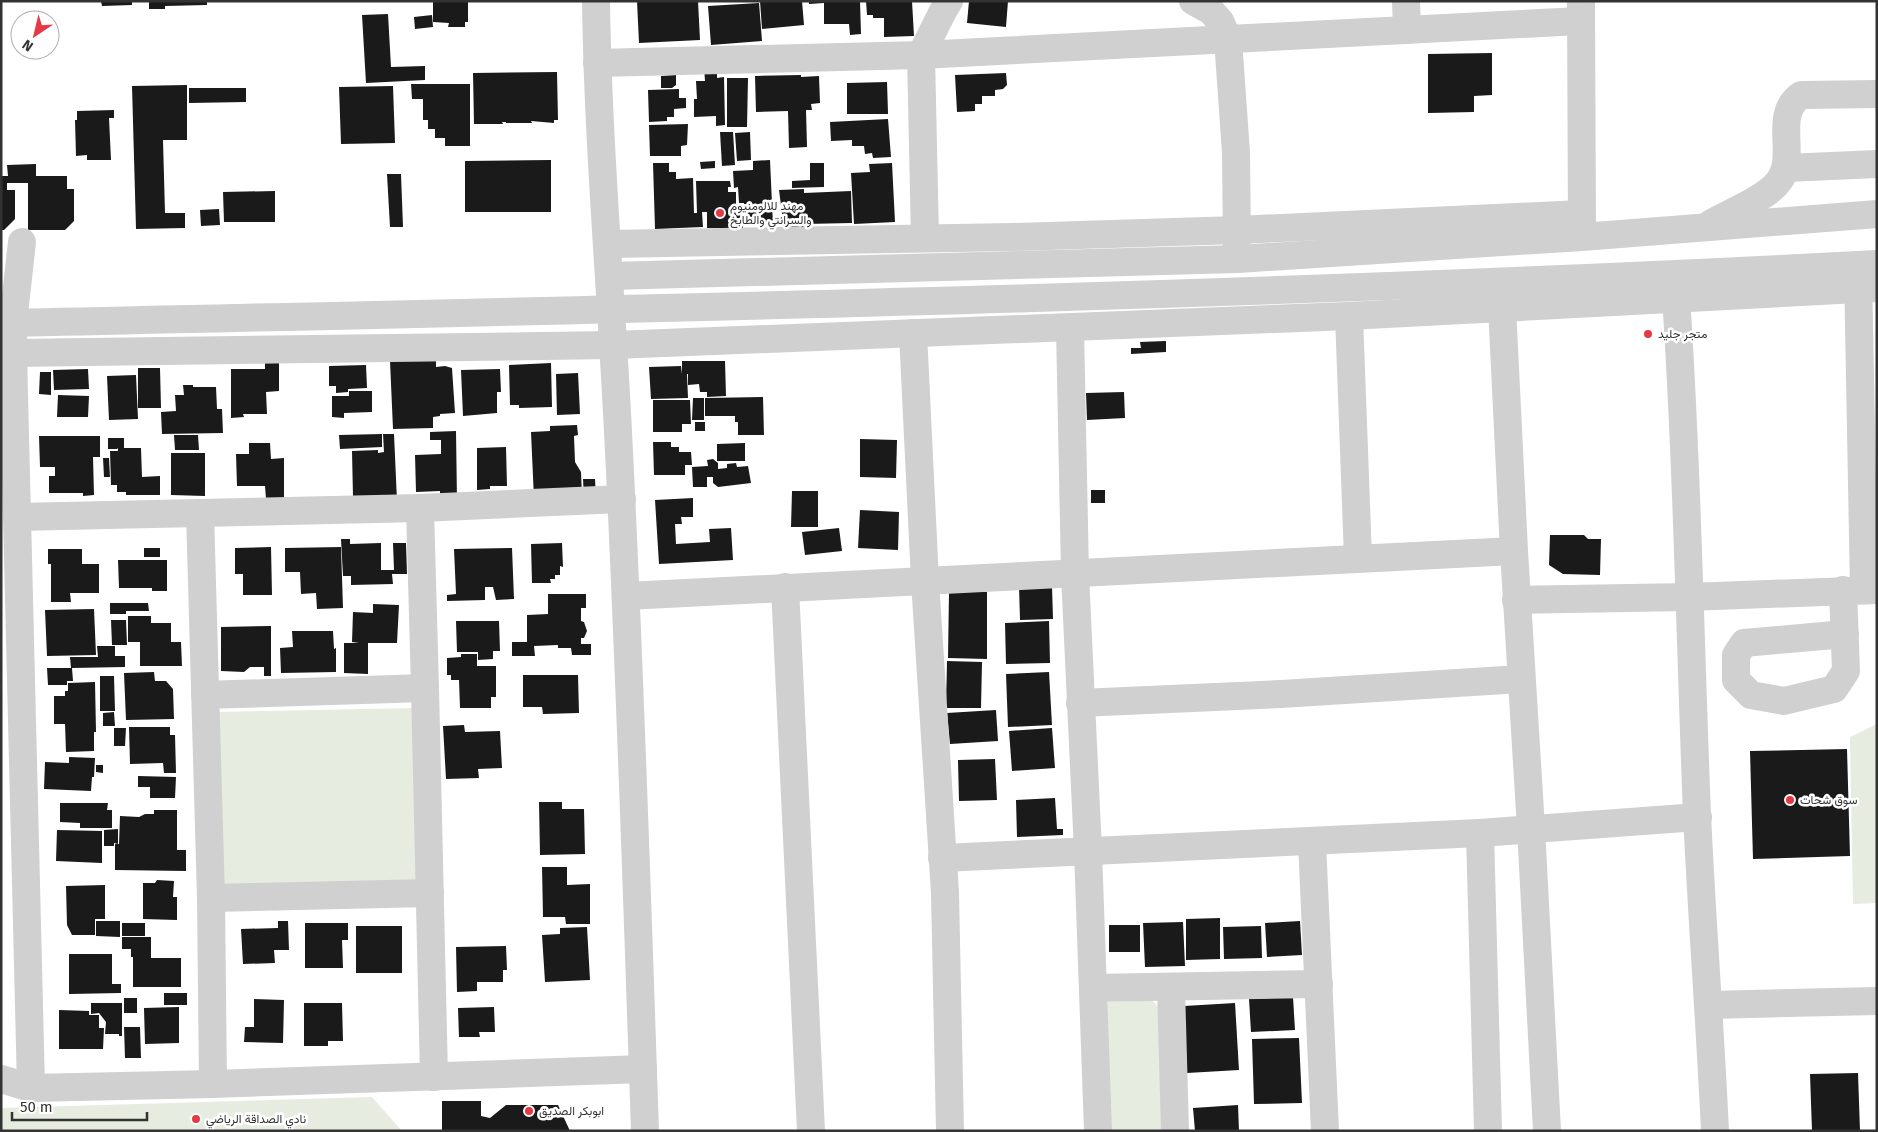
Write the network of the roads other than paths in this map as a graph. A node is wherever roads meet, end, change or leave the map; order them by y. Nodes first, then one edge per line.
1 (596, 1) edge
2 (950, 1) edge
3 (1193, 1) edge
4 (1406, 1) edge
5 (1580, 11) edge
6 (1407, 30) junction
7 (1228, 39) junction
8 (921, 54) junction
9 (597, 64) junction
10 (1877, 94) edge
11 (1877, 164) edge
12 (1786, 168) junction
13 (1877, 214) edge
14 (1582, 226) junction
15 (1701, 229) junction
16 (1237, 230) junction
17 (925, 238) junction
18 (22, 242) dead end
19 (608, 244) junction
20 (1238, 259) junction
21 (610, 276) junction
22 (1867, 276) edge
23 (1582, 277) junction
24 (9, 287) edge
25 (1675, 287) junction
26 (1239, 291) junction
27 (1502, 307) junction
28 (612, 310) junction
29 (1349, 316) junction
30 (1240, 320) junction
31 (13, 323) junction
32 (1070, 328) junction
33 (912, 333) junction
34 (614, 344) junction
35 (13, 353) junction
36 (622, 499) junction
37 (420, 508) junction
38 (200, 513) junction
39 (16, 517) junction
40 (1514, 551) junction
41 (1358, 558) junction
42 (1075, 574) junction
43 (925, 581) junction
44 (784, 587) junction
45 (1861, 590) edge
46 (627, 596) junction
47 (1689, 598) junction
48 (1516, 600) junction
49 (1844, 634) dead end
50 (1521, 680) junction
51 (425, 688) junction
52 (205, 695) junction
53 (1080, 703) junction
54 (1698, 817) junction
55 (1531, 828) junction
56 (1480, 833) junction
57 (1312, 842) junction
58 (1088, 851) junction
59 (942, 858) junction
60 (430, 893) junction
61 (210, 898) junction
62 (1319, 984) junction
63 (1171, 987) junction
64 (1093, 988) junction
65 (1877, 1001) edge
66 (1709, 1005) junction
67 (643, 1069) junction
68 (434, 1077) junction
69 (1, 1079) edge
70 (214, 1084) junction
71 (31, 1088) junction
72 (645, 1131) edge
73 (811, 1131) edge
74 (950, 1131) edge
75 (1098, 1131) edge
76 (1175, 1131) edge
77 (1325, 1131) edge
78 (1488, 1131) edge
79 (1547, 1131) edge
80 (1715, 1131) edge

1 - 9 street
2 - 8 street
3 - 7 street
4 - 6 street
5 - 6 street
5 - 14 street
6 - 7 street
7 - 8 street
7 - 16 street
8 - 9 street
8 - 17 street
9 - 19 street
10 - 12 street
11 - 12 street
12 - 15 street
13 - 15 street
14 - 15 street
14 - 16 street
14 - 20 street
14 - 23 street
16 - 17 street
16 - 20 street
17 - 19 street
18 - 24 street
19 - 21 street
20 - 21 street
20 - 26 street
21 - 28 street
22 - 25 street
22 - 45 street
23 - 25 street
23 - 26 street
24 - 31 street
25 - 27 street
25 - 47 street
26 - 28 street
26 - 30 street
27 - 29 street
27 - 40 street
28 - 31 street
28 - 34 street
29 - 30 street
29 - 41 street
30 - 32 street
31 - 35 street
32 - 33 street
32 - 42 street
33 - 34 street
33 - 43 street
34 - 35 street
34 - 36 street
35 - 39 street
36 - 37 street
36 - 46 street
37 - 38 street
37 - 51 street
38 - 39 street
38 - 52 street
39 - 71 street
40 - 41 street
40 - 48 street
41 - 42 street
42 - 43 street
42 - 53 street
43 - 44 street
43 - 59 street
44 - 46 street
44 - 73 street
45 - 47 street
45 - 49 street
46 - 67 street
47 - 48 street
47 - 54 street
48 - 50 street
50 - 53 street
50 - 55 street
51 - 52 street
51 - 60 street
52 - 61 street
53 - 58 street
54 - 55 street
54 - 66 street
55 - 56 street
55 - 79 street
56 - 57 street
56 - 78 street
57 - 58 street
57 - 62 street
58 - 59 street
58 - 64 street
59 - 74 street
60 - 61 street
60 - 68 street
61 - 70 street
62 - 63 street
62 - 77 street
63 - 64 street
63 - 76 street
64 - 75 street
65 - 66 street
66 - 80 street
67 - 68 street
67 - 72 street
68 - 70 street
69 - 71 street
70 - 71 street

